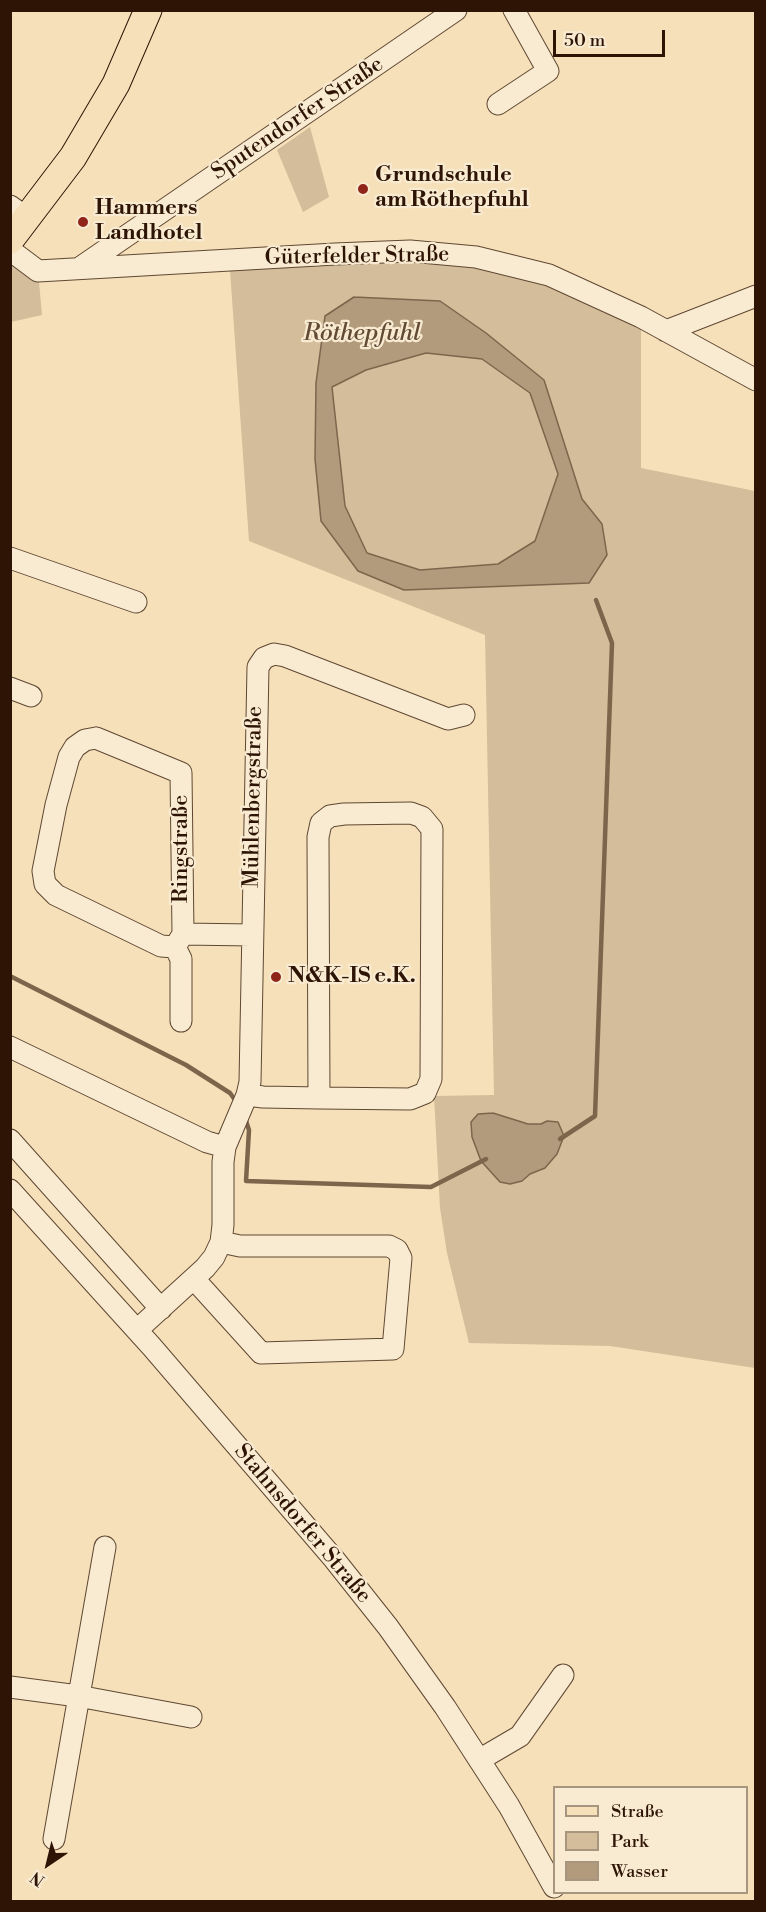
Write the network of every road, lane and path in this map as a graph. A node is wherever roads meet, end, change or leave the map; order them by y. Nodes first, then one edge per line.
1 (148, 10) edge
2 (456, 10) edge
3 (514, 10) edge
4 (498, 104) dead end
5 (19, 212) edge
6 (10, 240) edge
7 (10, 250) edge
8 (81, 268) junction
9 (756, 296) edge
10 (666, 331) junction
11 (756, 380) edge
12 (10, 558) edge
13 (136, 602) dead end
14 (10, 688) edge
15 (31, 696) dead end
16 (464, 715) dead end
17 (252, 935) junction
18 (179, 941) junction
19 (181, 1022) dead end
20 (10, 1047) edge
21 (247, 1095) junction
22 (319, 1098) junction
23 (10, 1140) edge
24 (225, 1147) junction
25 (10, 1190) edge
26 (221, 1242) junction
27 (194, 1279) junction
28 (161, 1309) junction
29 (137, 1330) junction
30 (105, 1547) dead end
31 (563, 1675) dead end
32 (10, 1687) edge
33 (78, 1696) junction
34 (191, 1717) dead end
35 (479, 1760) junction
36 (54, 1839) dead end
37 (553, 1883) edge

1 - 5 main road
2 - 8 street, Sputendorfer Straße
3 - 4 street
5 - 6 main road
7 - 8 street, Güterfelder Straße
8 - 10 street, Güterfelder Straße
9 - 10 street
10 - 11 street, Güterfelder Straße
12 - 13 street
14 - 15 street
16 - 17 street, Mühlenbergstraße
17 - 18 street, Ringstraße
17 - 21 street, Mühlenbergstraße
18 - 18 street, Ringstraße
18 - 19 street, Ringstraße
20 - 24 street
21 - 22 street
21 - 24 street, Mühlenbergstraße
22 - 22 street
23 - 28 street
24 - 26 street, Mühlenbergstraße
25 - 29 street, Stahnsdorfer Straße
26 - 27 street, Mühlenbergstraße
26 - 27 street
27 - 28 street, Mühlenbergstraße
28 - 29 street, Mühlenbergstraße
29 - 35 street, Stahnsdorfer Straße
30 - 33 street
31 - 35 street
32 - 33 street
33 - 34 street
33 - 36 street
35 - 37 street, Stahnsdorfer Straße

